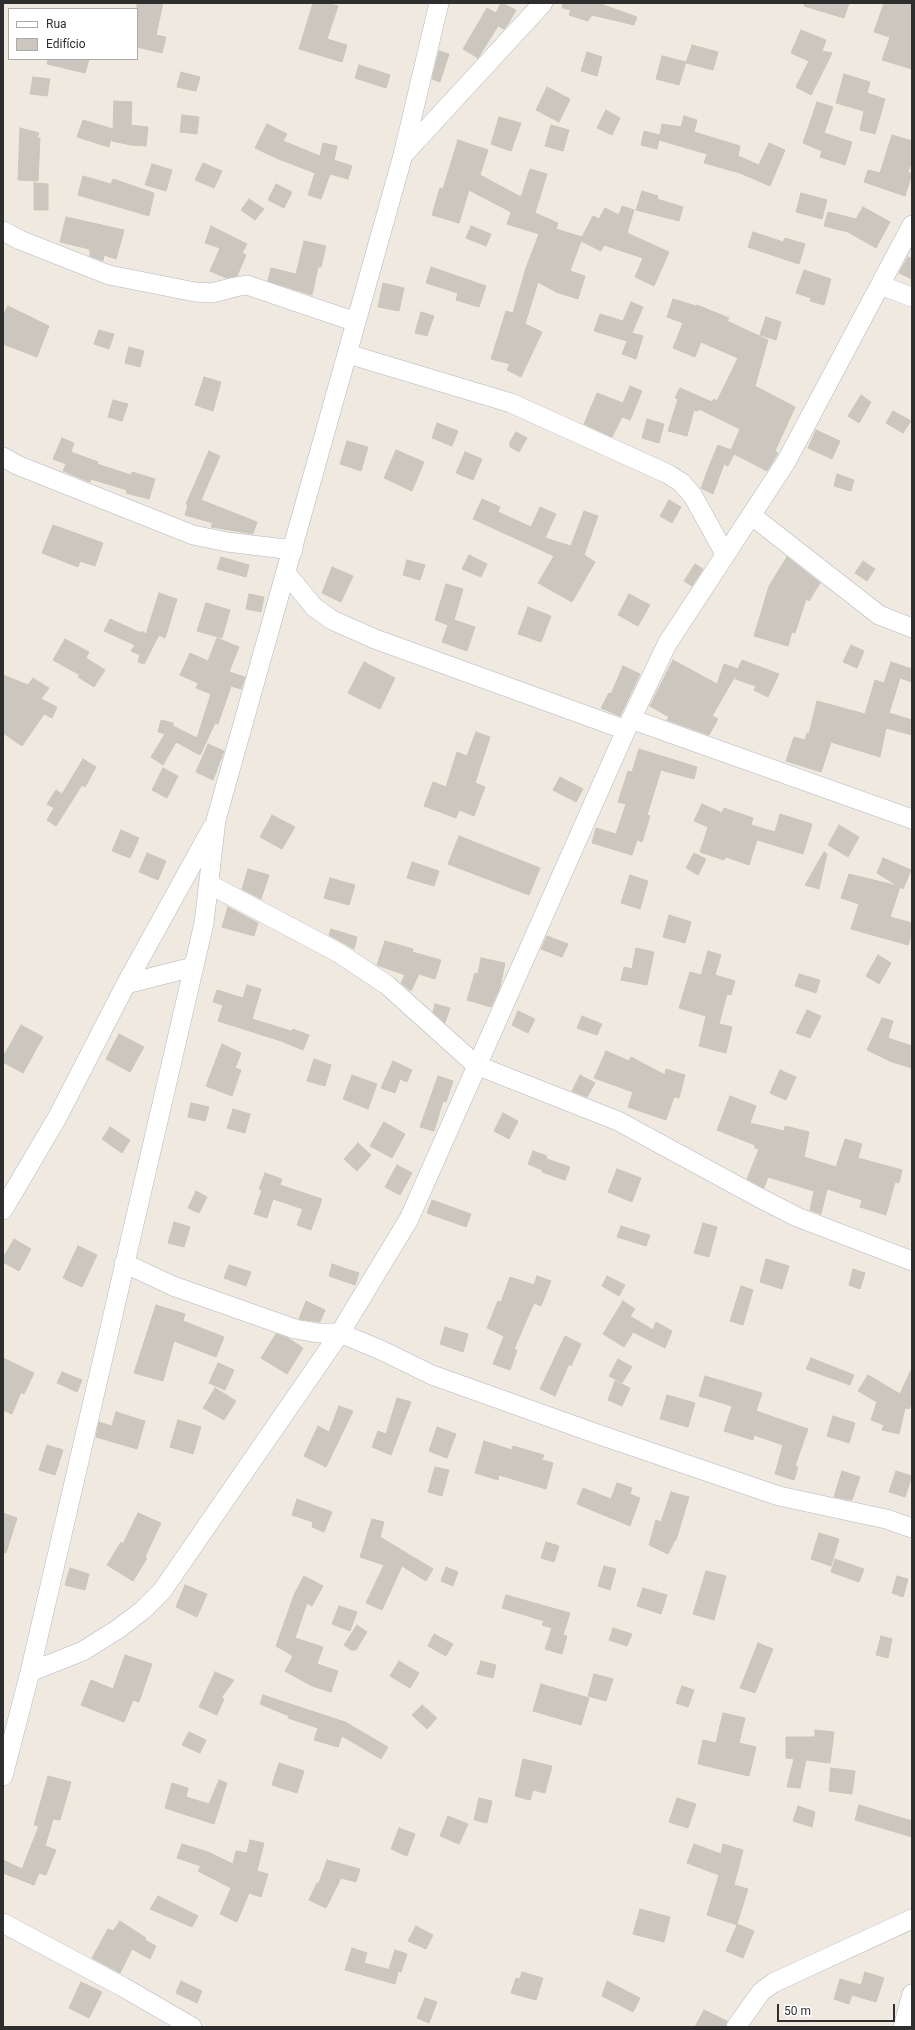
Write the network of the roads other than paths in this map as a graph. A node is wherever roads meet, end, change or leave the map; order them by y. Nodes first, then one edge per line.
1 (439, 3) edge
2 (543, 3) edge
3 (403, 155) junction
4 (912, 225) edge
5 (3, 231) edge
6 (880, 285) junction
7 (912, 297) edge
8 (356, 322) junction
9 (348, 354) junction
10 (3, 457) edge
11 (751, 515) junction
12 (293, 550) junction
13 (725, 554) junction
14 (286, 573) junction
15 (912, 628) edge
16 (629, 725) junction
17 (912, 819) edge
18 (216, 820) junction
19 (209, 884) junction
20 (194, 967) junction
21 (126, 984) junction
22 (476, 1065) junction
23 (3, 1210) edge
24 (912, 1261) edge
25 (124, 1263) junction
26 (340, 1333) junction
27 (912, 1528) edge
28 (30, 1672) junction
29 (3, 1776) edge
30 (912, 1919) edge
31 (3, 1923) edge
32 (912, 1994) edge
33 (192, 2027) edge
34 (736, 2027) edge
35 (903, 2027) edge

1 - 3 street
2 - 3 street
3 - 8 street
4 - 6 street
5 - 8 street
6 - 7 street
6 - 11 street
8 - 9 street
9 - 12 street
9 - 13 street
10 - 12 street
11 - 13 street
11 - 15 street
12 - 14 street
13 - 16 street
14 - 16 street
14 - 18 street
16 - 17 street
16 - 22 street
18 - 19 street
18 - 21 street
19 - 20 street
19 - 22 street
20 - 21 street
20 - 25 street
21 - 23 street
22 - 24 street
22 - 26 street
25 - 26 street
25 - 28 street
26 - 27 street
26 - 28 street
28 - 29 street
30 - 34 street
31 - 33 street
32 - 35 street

